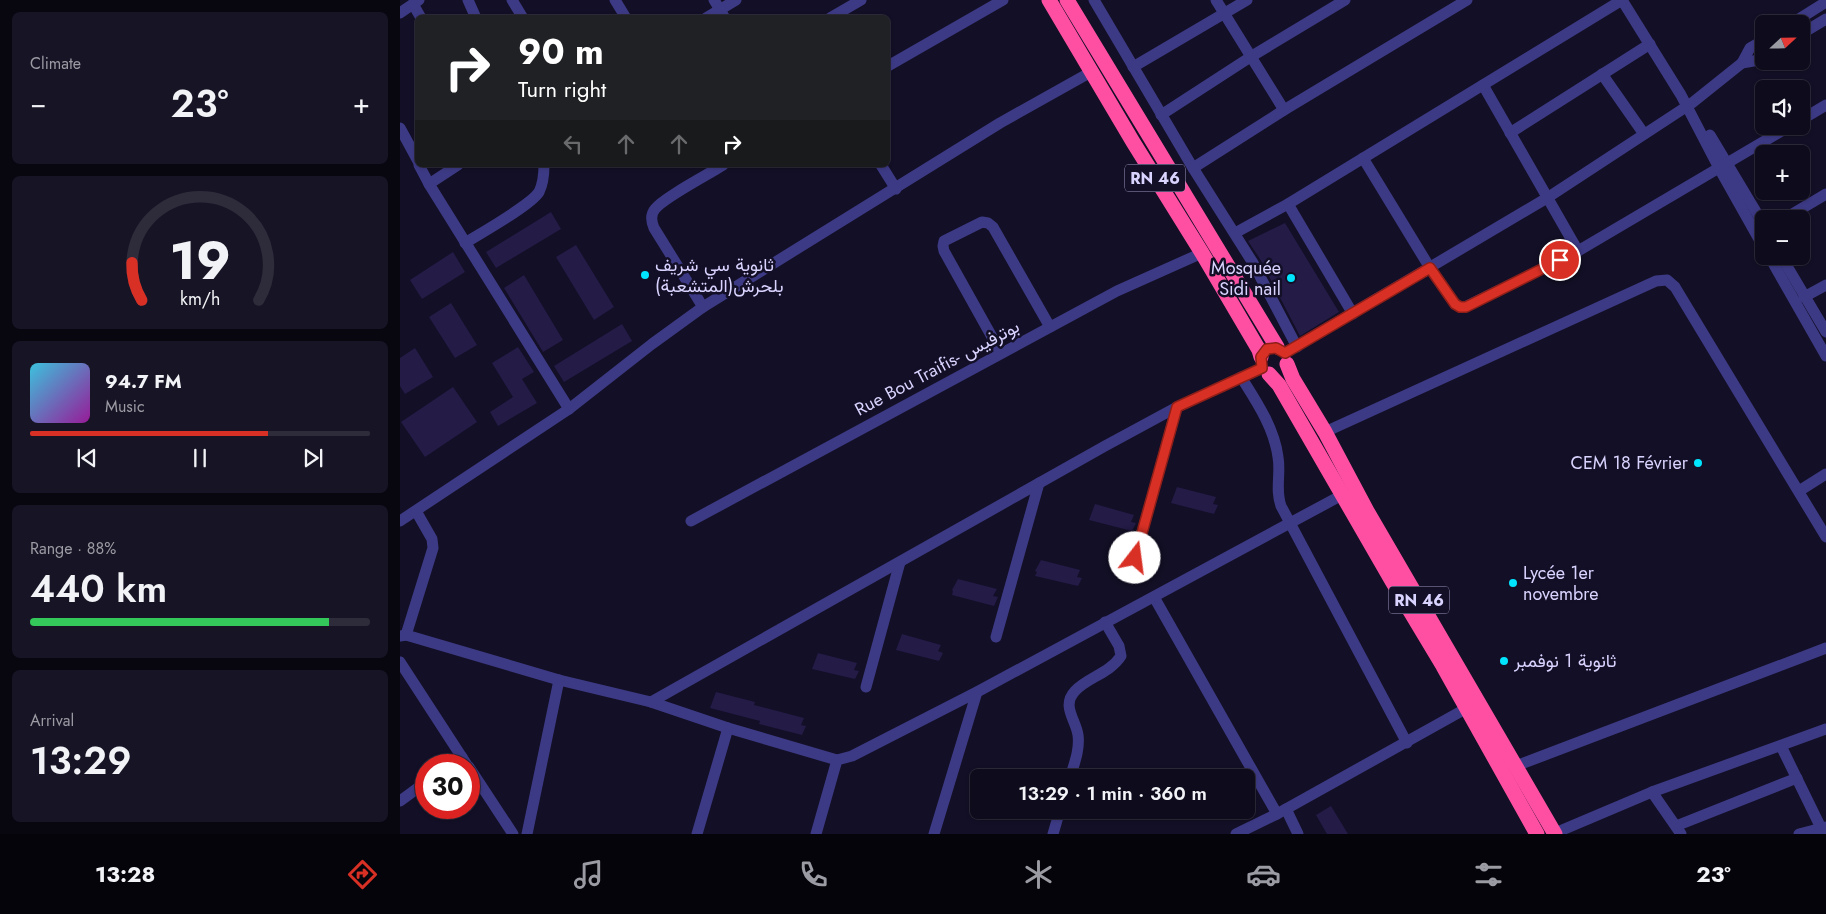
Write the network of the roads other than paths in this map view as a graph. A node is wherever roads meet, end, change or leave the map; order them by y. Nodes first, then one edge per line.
1 (468, 0) edge
2 (512, 0) edge
3 (615, 0) edge
4 (736, 0) edge
5 (861, 0) edge
6 (1003, 0) edge
7 (1049, 0) edge
8 (1067, 0) edge
9 (1094, 0) edge
10 (1216, 0) edge
11 (1247, 0) edge
12 (1345, 0) edge
13 (1468, 0) edge
14 (1622, 0) edge
15 (416, 2) edge
16 (1826, 2) edge
17 (720, 9) edge
18 (400, 12) edge
19 (1225, 14) junction
20 (420, 15) edge
21 (475, 15) edge
22 (521, 15) edge
23 (624, 15) edge
24 (835, 15) edge
25 (1805, 15) edge
26 (1826, 19) edge
27 (1810, 29) edge
28 (1650, 44) junction
29 (1755, 45) edge
30 (1252, 56) junction
31 (1755, 61) edge
32 (1742, 63) junction
33 (890, 65) edge
34 (1133, 67) junction
35 (1091, 72) junction
36 (1602, 74) junction
37 (1483, 84) junction
38 (1689, 105) junction
39 (1826, 105) edge
40 (1284, 110) junction
41 (1161, 114) junction
42 (1810, 115) edge
43 (400, 128) edge
44 (1510, 133) junction
45 (1644, 134) junction
46 (1775, 135) edge
47 (403, 141) edge
48 (415, 157) edge
49 (1363, 158) junction
50 (1723, 166) junction
51 (420, 167) edge
52 (455, 167) edge
53 (544, 167) edge
54 (720, 167) edge
55 (882, 167) edge
56 (1193, 168) junction
57 (429, 184) junction
58 (896, 189) junction
59 (1826, 194) edge
60 (1547, 198) junction
61 (1288, 204) junction
62 (1799, 210) edge
63 (1755, 212) edge
64 (1755, 224) edge
65 (1235, 233) junction
66 (465, 243) junction
67 (1578, 251) junction
68 (1202, 253) junction
69 (1774, 265) edge
70 (1786, 265) edge
71 (1430, 268) junction
72 (1826, 285) edge
73 (1804, 297) junction
74 (703, 307) junction
75 (1353, 314) junction
76 (1050, 327) junction
77 (1826, 332) edge
78 (1001, 353) junction
79 (1286, 353) junction
80 (1826, 356) edge
81 (1264, 366) junction
82 (1241, 376) junction
83 (1177, 407) junction
84 (569, 409) junction
85 (1324, 432) junction
86 (1826, 474) edge
87 (1039, 483) junction
88 (1799, 491) junction
89 (1342, 495) junction
90 (416, 511) junction
91 (400, 521) edge
92 (691, 521) dead end
93 (1289, 522) junction
94 (1826, 537) edge
95 (1135, 558) dead end
96 (900, 562) junction
97 (1154, 597) junction
98 (1105, 622) junction
99 (403, 636) edge
100 (996, 637) dead end
101 (1826, 648) edge
102 (400, 662) edge
103 (559, 680) junction
104 (866, 687) dead end
105 (977, 692) junction
106 (651, 702) junction
107 (1468, 708) junction
108 (728, 728) junction
109 (1826, 729) edge
110 (1407, 743) junction
111 (1781, 746) junction
112 (460, 754) edge
113 (837, 760) junction
114 (1516, 766) junction
115 (1073, 769) edge
116 (1797, 778) junction
117 (480, 784) edge
118 (415, 790) edge
119 (1652, 792) junction
120 (400, 801) edge
121 (1282, 811) junction
122 (1057, 819) edge
123 (1678, 830) edge
124 (1824, 830) edge
125 (513, 834) edge
126 (527, 834) edge
127 (697, 834) edge
128 (816, 834) edge
129 (934, 834) edge
130 (1053, 834) edge
131 (1236, 834) edge
132 (1298, 834) edge
133 (1537, 834) edge
134 (1555, 834) edge
135 (1799, 834) edge

1 - 21 street
2 - 22 street
3 - 23 street
4 - 17 street
5 - 24 street
6 - 33 street
7 - 35 highway, RN 46
8 - 79 highway, RN 46
9 - 34 street
10 - 19 street
11 - 19 street
12 - 30 street
13 - 40 street
14 - 28 street
14 - 37 street
15 - 18 street
15 - 20 street
16 - 25 street
19 - 30 street
19 - 34 street
26 - 27 street
28 - 36 street
28 - 38 street
29 - 32 street
30 - 40 street
30 - 41 street
31 - 32 street
32 - 38 street
34 - 41 street
35 - 58 street
35 - 68 highway, RN 46
36 - 44 street
36 - 45 street
37 - 44 street
37 - 49 street
38 - 45 street
38 - 50 street
39 - 42 street
40 - 56 street
41 - 56 street
43 - 47 street
44 - 60 street
45 - 60 street
46 - 50 street
47 - 48 street
49 - 61 street
49 - 71 street
50 - 63 street
50 - 64 street
50 - 67 street
51 - 57 street
52 - 57 street
53 - 66 street
54 - 74 street
55 - 58 street
56 - 65 street
57 - 66 street
58 - 74 street
59 - 62 street
60 - 67 street
60 - 71 street
61 - 65 street
61 - 75 street
65 - 79 street
66 - 84 street
67 - 71 street
68 - 76 street, Rue Bou Traifis- بوترفيس
68 - 81 highway, RN 46
69 - 80 street
70 - 73 street
71 - 75 street
72 - 73 street
73 - 77 street
74 - 84 street
75 - 79 street
76 - 78 street, Rue Bou Traifis- بوترفيس
76 - 78 street
78 - 92 street, Rue Bou Traifis- بوترفيس
79 - 81 highway
79 - 81 highway
79 - 85 highway, RN 46
81 - 82 street
81 - 89 highway, RN 46
82 - 83 street
82 - 93 street
83 - 87 street
83 - 95 street
84 - 90 street
85 - 88 street
85 - 114 highway, RN 46
86 - 88 street
87 - 96 street
87 - 100 street
88 - 94 street
89 - 93 street
89 - 107 highway, RN 46
90 - 91 street
90 - 99 street
93 - 97 street
93 - 110 street
96 - 104 street
96 - 106 street
97 - 98 street
97 - 121 street
98 - 105 street
98 - 115 street
99 - 103 street
101 - 114 street
102 - 112 street
103 - 106 street
103 - 126 street
105 - 113 street
105 - 129 street
106 - 108 street
107 - 110 street
107 - 133 highway, RN 46
108 - 113 street
108 - 127 street
109 - 111 street
110 - 121 street
111 - 116 street
111 - 119 street
113 - 128 street
114 - 134 highway, RN 46
116 - 123 street
116 - 124 street
117 - 125 street
118 - 120 street
119 - 123 street
119 - 134 street
121 - 131 street
121 - 132 street
122 - 130 street
124 - 135 street

